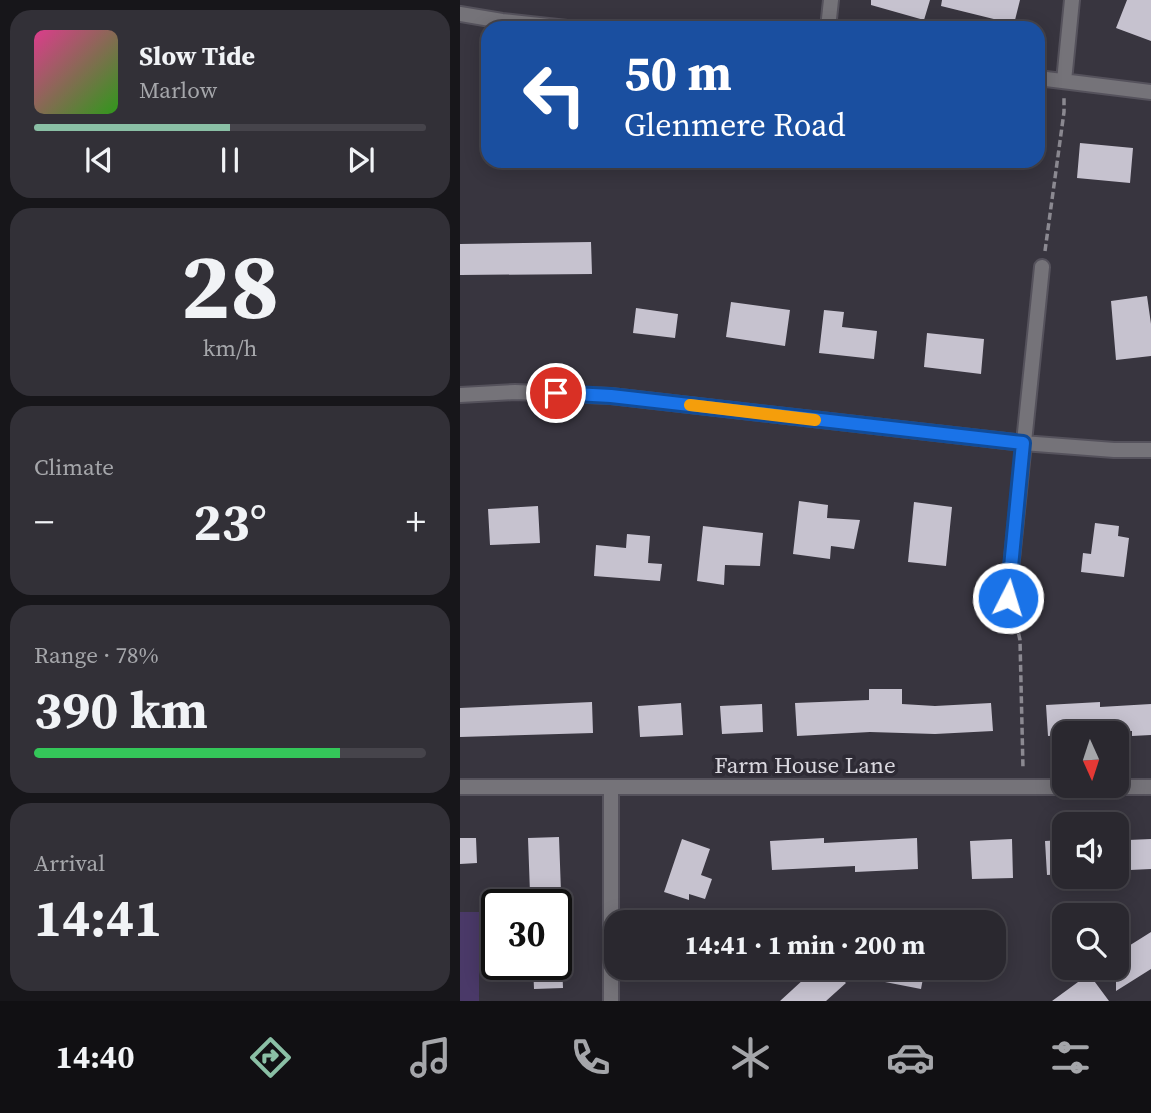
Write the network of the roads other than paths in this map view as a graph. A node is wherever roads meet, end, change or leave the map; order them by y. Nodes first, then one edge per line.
1 (831, 0) edge
2 (1072, 0) edge
3 (460, 13) edge
4 (502, 21) edge
5 (830, 21) edge
6 (1045, 79) edge
7 (1064, 81) junction
8 (1151, 92) edge
9 (1042, 267) dead end
10 (460, 394) edge
11 (1023, 443) junction
12 (1151, 450) edge
13 (1008, 598) road end
14 (460, 787) edge
15 (611, 787) junction
16 (1151, 787) edge
17 (611, 1001) edge

1 - 5 street
2 - 7 street
3 - 4 street
6 - 7 street
7 - 8 street
9 - 11 street
10 - 11 street
11 - 12 street
11 - 13 street
14 - 15 street, Farm House Lane
15 - 16 street, Farm House Lane
15 - 17 street

